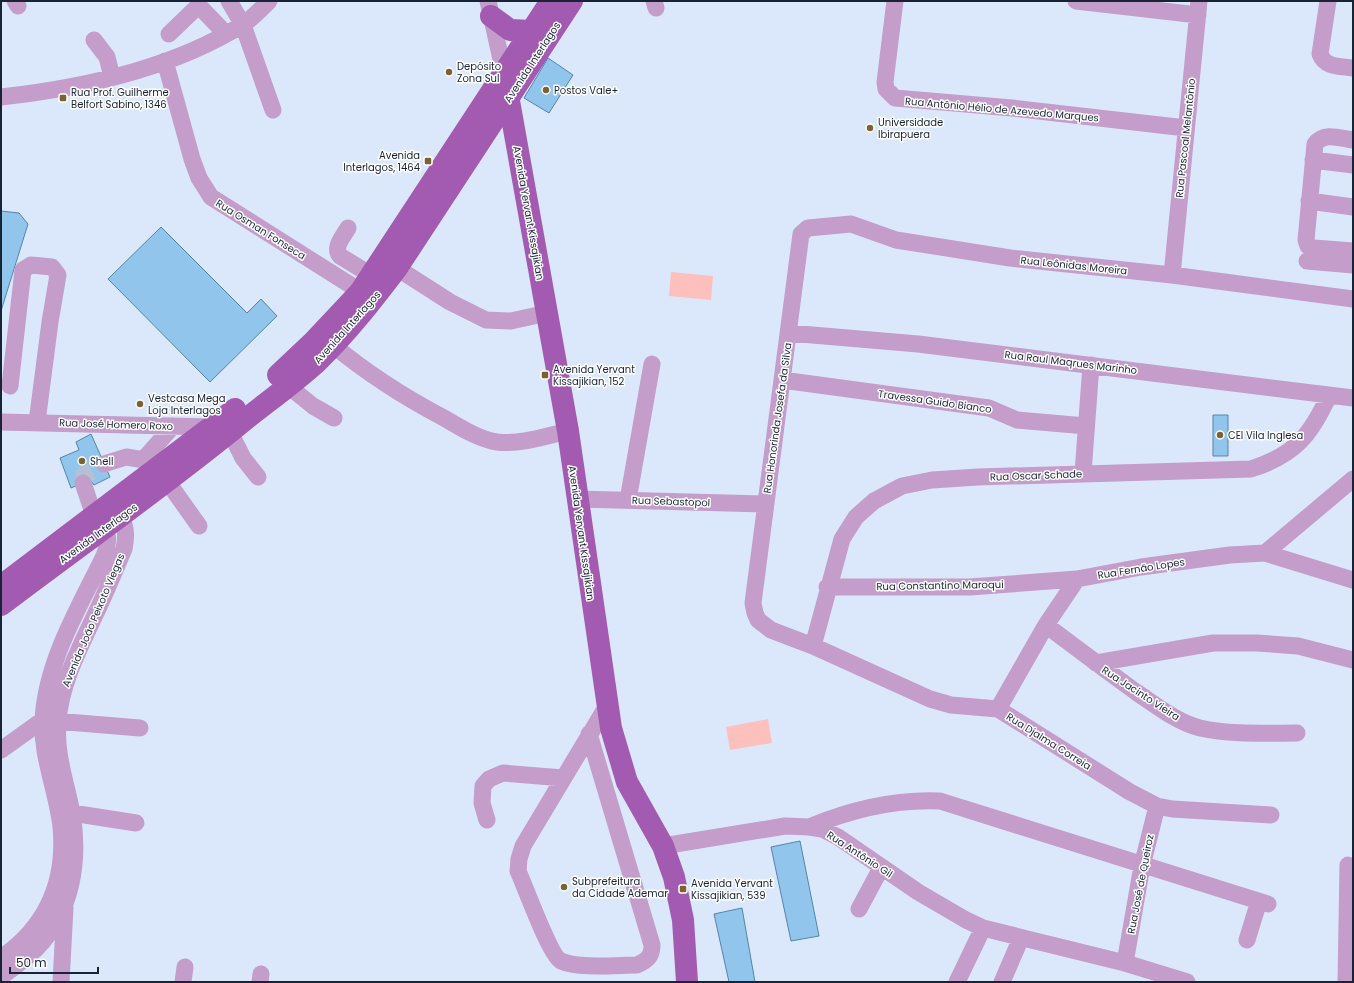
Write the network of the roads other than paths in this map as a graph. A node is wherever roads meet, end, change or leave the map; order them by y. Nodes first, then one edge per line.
1 (229, 1) edge
2 (269, 1) edge
3 (551, 1) edge
4 (572, 1) edge
5 (654, 1) edge
6 (658, 1) edge
7 (895, 1) edge
8 (1076, 1) edge
9 (1328, 1) edge
10 (489, 8) edge
11 (1198, 8) edge
12 (243, 25) junction
13 (532, 31) junction
14 (169, 34) dead end
15 (226, 34) junction
16 (94, 40) dead end
17 (165, 61) junction
18 (1353, 68) edge
19 (504, 73) junction
20 (112, 77) junction
21 (1, 97) edge
22 (508, 98) junction
23 (273, 110) dead end
24 (1186, 128) junction
25 (1353, 140) edge
26 (1313, 160) junction
27 (1353, 165) edge
28 (1309, 201) junction
29 (1353, 207) edge
30 (348, 228) dead end
31 (801, 234) joint
32 (1353, 252) edge
33 (1307, 260) dead end
34 (1353, 266) edge
35 (397, 268) junction
36 (1172, 275) junction
37 (368, 289) junction
38 (1353, 299) edge
39 (547, 314) junction
40 (789, 333) junction
41 (333, 345) junction
42 (652, 364) dead end
43 (1091, 364) junction
44 (782, 380) junction
45 (287, 385) junction
46 (10, 386) dead end
47 (1329, 395) junction
48 (1353, 398) edge
49 (334, 418) dead end
50 (1, 422) edge
51 (37, 422) junction
52 (174, 426) junction
53 (1086, 426) junction
54 (221, 430) junction
55 (568, 432) junction
56 (143, 460) junction
57 (104, 464) tunnel mouth
58 (166, 472) junction
59 (1083, 473) junction
60 (258, 477) dead end
61 (1353, 479) edge
62 (83, 483) dead end
63 (577, 499) junction
64 (628, 500) junction
65 (766, 504) junction
66 (108, 516) junction
67 (198, 526) dead end
68 (1265, 553) junction
69 (1078, 578) junction
70 (1353, 580) edge
71 (1, 586) edge
72 (827, 587) junction
73 (754, 603) joint
74 (1, 605) edge
75 (1046, 625) junction
76 (813, 646) junction
77 (1353, 660) edge
78 (1096, 663) junction
79 (608, 704) junction
80 (998, 709) junction
81 (50, 721) junction
82 (140, 728) dead end
83 (1297, 733) dead end
84 (589, 734) junction
85 (1, 750) edge
86 (563, 778) junction
87 (1157, 806) junction
88 (72, 813) junction
89 (1271, 815) dead end
90 (487, 820) dead end
91 (136, 823) dead end
92 (809, 826) junction
93 (663, 846) junction
94 (1348, 865) dead end
95 (1142, 866) junction
96 (881, 868) junction
97 (65, 908) junction
98 (859, 909) dead end
99 (983, 928) junction
100 (1020, 938) junction
101 (1247, 940) dead end
102 (1, 958) edge
103 (1125, 963) junction
104 (1150, 976) edge
105 (1, 977) edge
106 (61, 982) edge
107 (687, 982) edge
108 (957, 982) edge
109 (1002, 982) edge
110 (1187, 982) edge
111 (1346, 982) edge

1 - 12 street
2 - 12 street
3 - 13 main road, Avenida Interlagos
4 - 22 main road, Avenida Interlagos
5 - 6 street
7 - 24 street, Rua Antônio Hélio de Azevedo Marques
8 - 11 street
9 - 18 street
10 - 13 main road
10 - 19 street
11 - 24 street, Rua Pascoal Melantônio
12 - 15 street
12 - 23 street
13 - 19 main road, Avenida Interlagos
14 - 15 street
15 - 17 street
16 - 20 street
17 - 20 street
17 - 37 street, Rua Osman Fonseca
19 - 22 main road, Avenida Yervant Kissajikian
19 - 37 main road, Avenida Interlagos
20 - 21 street
22 - 35 main road, Avenida Interlagos
22 - 39 main road, Avenida Yervant Kissajikian
24 - 36 street, Rua Pascoal Melantônio
25 - 26 street
26 - 27 street
26 - 28 street
28 - 29 street
28 - 32 street
30 - 37 street
31 - 36 street, Rua Leônidas Moreira
31 - 40 street, Rua Honorinda Josefa da Silva
33 - 34 street
35 - 37 main road, Avenida Interlagos
35 - 39 street
36 - 38 street, Rua Leônidas Moreira
37 - 41 main road, Avenida Interlagos
37 - 54 main road, Avenida Interlagos
39 - 55 main road, Avenida Yervant Kissajikian
40 - 43 street, Rua Raul Maqrues Marinho
40 - 44 street, Rua Honorinda Josefa da Silva
41 - 45 main road, Avenida Interlagos
41 - 55 street
42 - 64 street
43 - 47 street, Rua Raul Maqrues Marinho
43 - 53 street
44 - 53 street, Travessa Guido Bianco
44 - 65 street, Rua Honorinda Josefa da Silva
45 - 49 street
45 - 54 main road, Avenida Interlagos
46 - 51 street
47 - 48 street, Rua Raul Maqrues Marinho
47 - 59 street, Rua Oscar Schade
50 - 51 street, Rua José Homero Roxo
51 - 52 street, Rua José Homero Roxo
52 - 54 street, Rua José Homero Roxo
52 - 56 street
53 - 59 street
54 - 58 main road, Avenida Interlagos
54 - 60 street
55 - 63 main road, Avenida Yervant Kissajikian
56 - 57 street
56 - 58 street
58 - 66 main road, Avenida Interlagos
58 - 67 street
59 - 72 street, Rua Oscar Schade
61 - 68 street
62 - 66 street
63 - 64 street, Rua Sebastopol
63 - 79 main road, Avenida Yervant Kissajikian
64 - 65 street, Rua Sebastopol
65 - 73 street, Rua Honorinda Josefa da Silva
66 - 71 main road, Avenida Interlagos
66 - 74 main road, Avenida Interlagos
66 - 81 street, Avenida João Peixoto Viegas
68 - 69 street, Rua Fernão Lopes
68 - 70 street, Rua Fernão Lopes
69 - 72 street, Rua Constantino Maroqui
69 - 75 street
72 - 76 street, Rua Oscar Schade
73 - 76 street, Rua Djalma Correia
75 - 78 street, Rua Jacinto Vieira
75 - 80 street
76 - 80 street, Rua Djalma Correia
77 - 78 street
78 - 83 street, Rua Jacinto Vieira
79 - 84 street
79 - 93 main road, Avenida Yervant Kissajikian
80 - 87 street, Rua Djalma Correia
81 - 82 street
81 - 85 street
81 - 88 street, Avenida João Peixoto Viegas
81 - 102 street, Avenida João Peixoto Viegas
84 - 86 street
84 - 86 street
86 - 90 street
87 - 89 street, Rua Djalma Correia
87 - 95 street, Rua José de Queiroz
88 - 91 street
88 - 97 street, Avenida João Peixoto Viegas
92 - 93 street, Rua Antônio Gil
92 - 95 street
92 - 96 street, Rua Antônio Gil
93 - 107 main road, Avenida Yervant Kissajikian
94 - 111 street
95 - 101 street
95 - 103 street, Rua José de Queiroz
96 - 98 street
96 - 99 street, Rua Antônio Gil
97 - 105 street, Avenida João Peixoto Viegas
97 - 106 street
99 - 100 street, Rua Antônio Gil
99 - 108 street
100 - 103 street, Rua Antônio Gil
100 - 109 street
103 - 104 street, Rua Antônio Gil
104 - 110 street, Rua Antônio Gil

